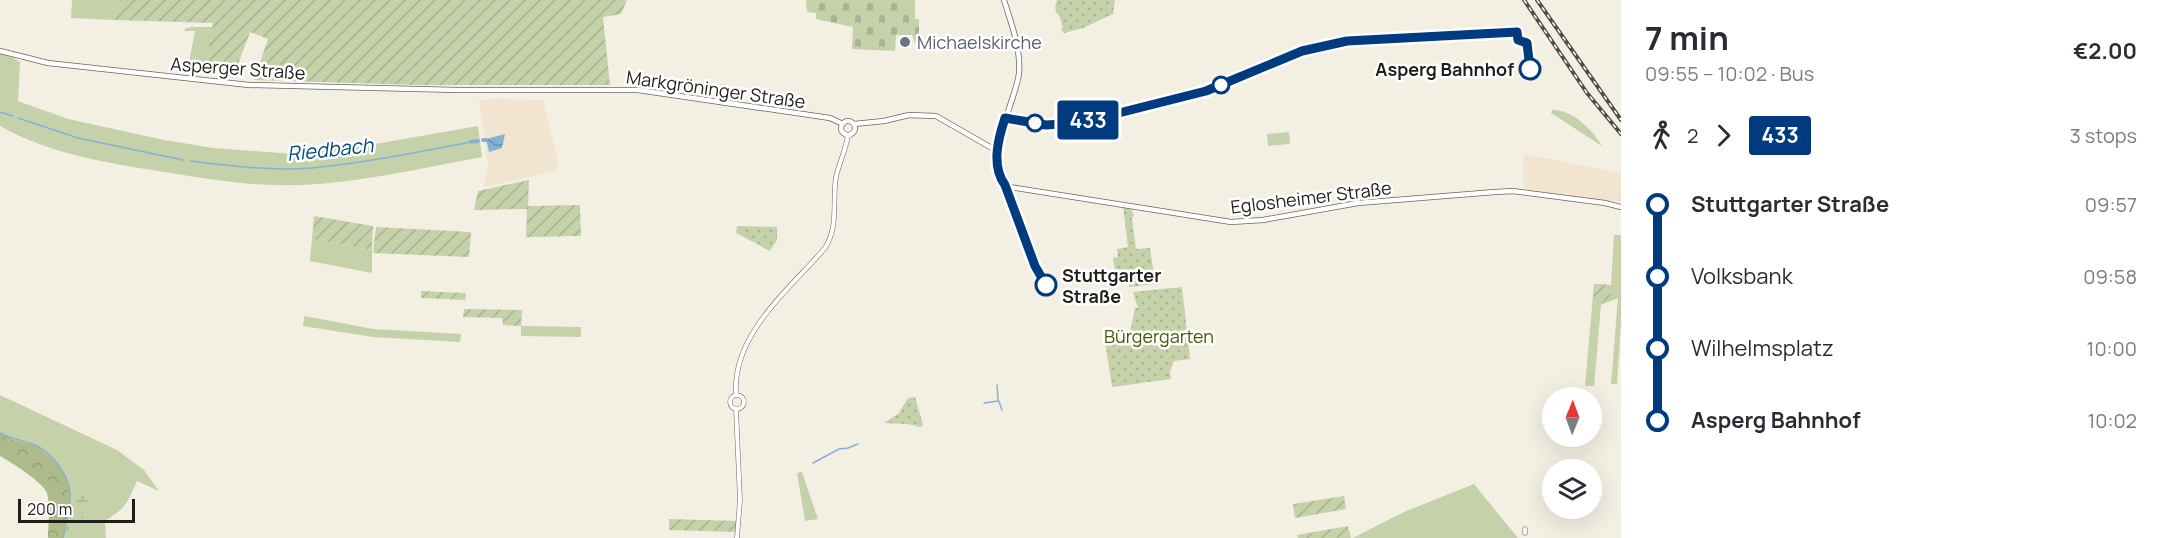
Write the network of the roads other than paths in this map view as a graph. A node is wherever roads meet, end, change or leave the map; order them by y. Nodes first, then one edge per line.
1 (1004, 0) edge
2 (0, 51) edge
3 (476, 90) joint
4 (843, 123) junction
5 (854, 124) junction
6 (848, 135) junction
7 (997, 151) junction
8 (1621, 207) edge
9 (736, 394) junction
10 (736, 409) junction
11 (737, 538) edge

1 - 7 main road
2 - 3 main road, Asperger Straße
3 - 4 main road, Markgröninger Straße
4 - 5 main road
4 - 6 main road
5 - 6 main road
5 - 7 main road
6 - 9 street
7 - 8 main road, Eglosheimer Straße
9 - 10 street
9 - 10 street
10 - 11 street

